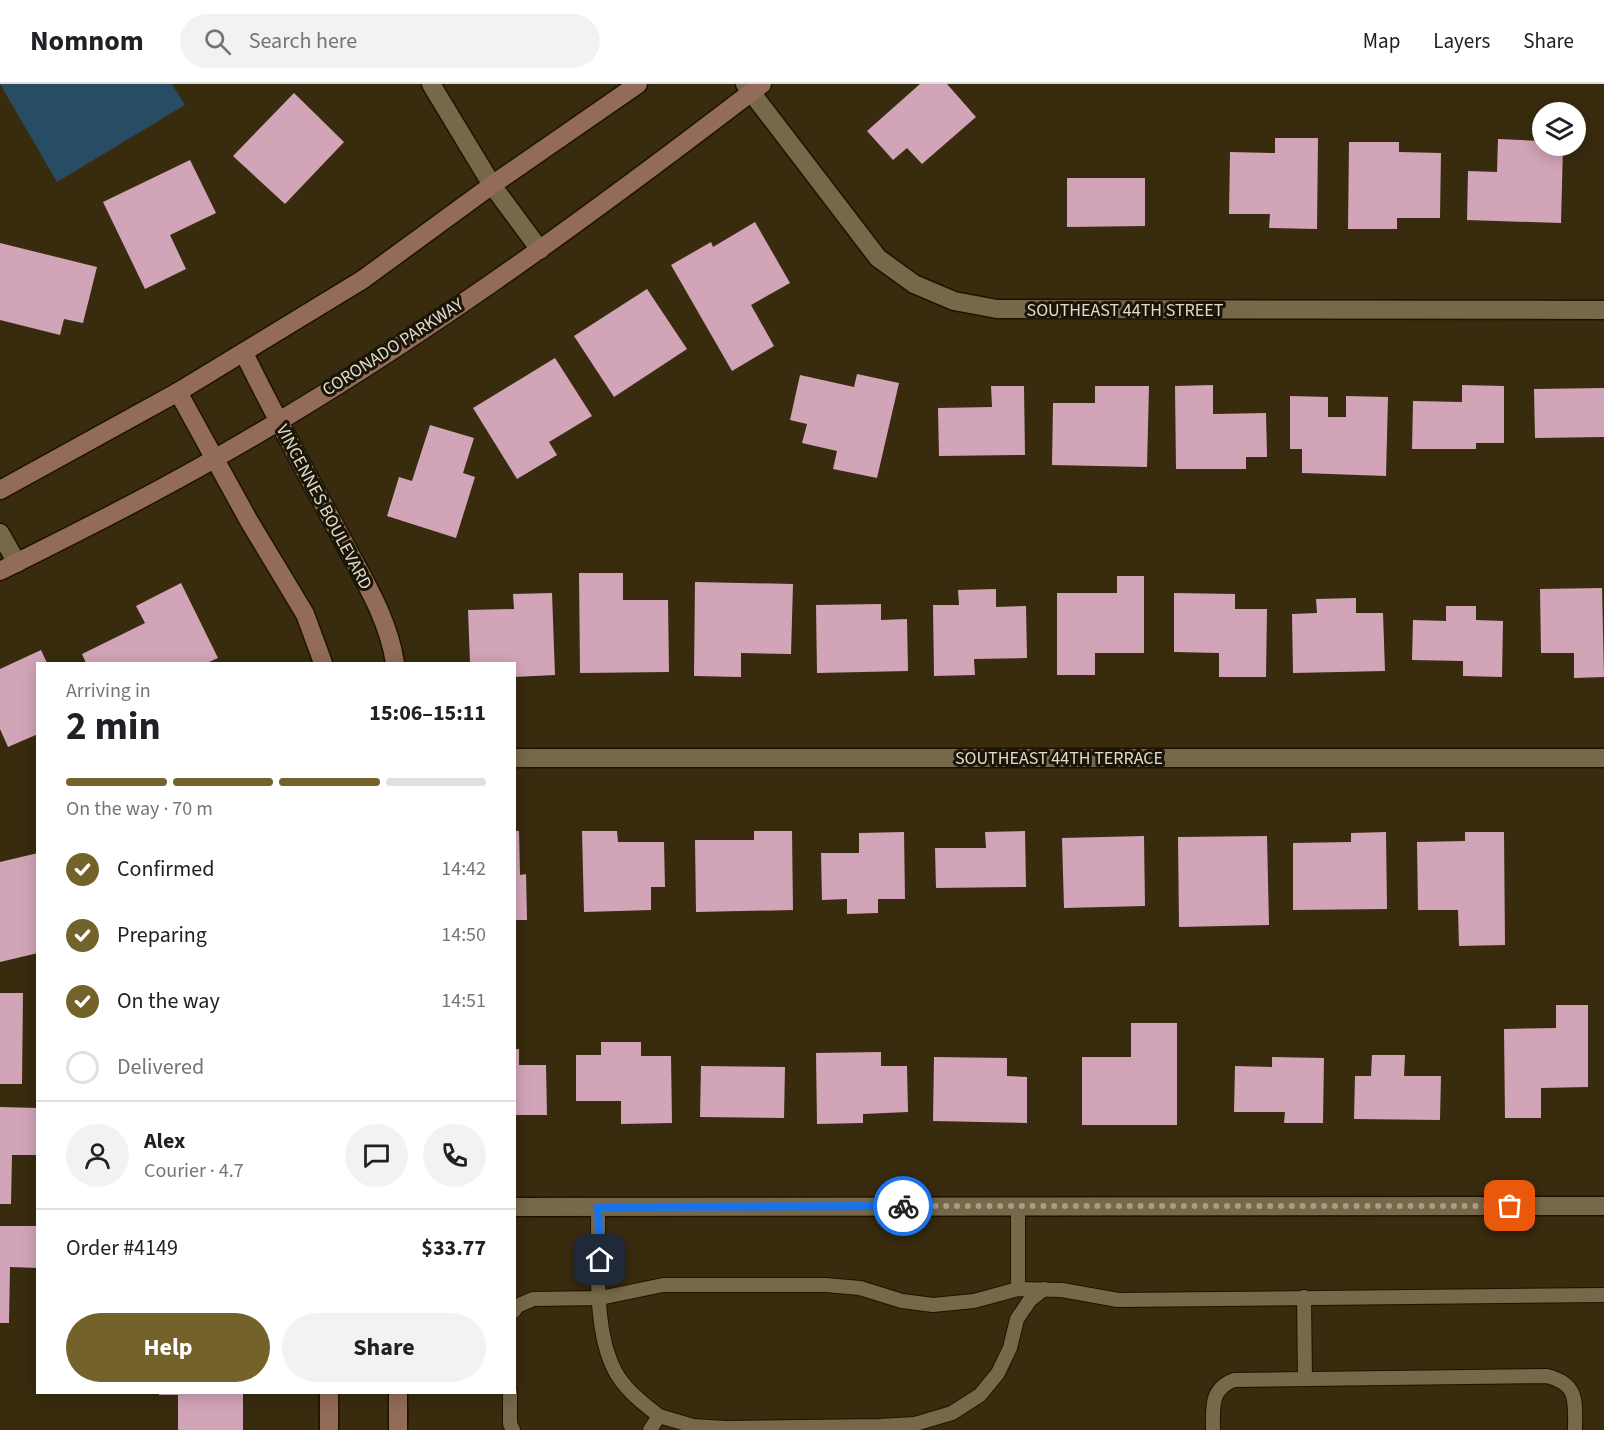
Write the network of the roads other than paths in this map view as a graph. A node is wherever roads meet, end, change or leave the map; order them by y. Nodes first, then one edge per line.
1 (431, 84) edge
2 (638, 84) edge
3 (753, 87) edge
4 (492, 185) junction
5 (540, 250) junction
6 (1604, 310) edge
7 (244, 353) junction
8 (178, 392) junction
9 (277, 422) junction
10 (213, 459) junction
11 (0, 490) edge
12 (0, 533) edge
13 (17, 563) junction
14 (0, 571) edge
15 (323, 662) edge
16 (395, 662) edge
17 (516, 758) edge
18 (1604, 758) edge
19 (1018, 1206) junction
20 (1604, 1206) edge
21 (516, 1207) edge
22 (598, 1207) junction
23 (1044, 1289) junction
24 (1018, 1290) junction
25 (1604, 1295) edge
26 (1304, 1297) junction
27 (600, 1298) junction
28 (516, 1308) edge
29 (1305, 1379) junction
30 (329, 1394) edge
31 (398, 1394) edge
32 (510, 1394) edge
33 (659, 1416) junction
34 (329, 1430) edge
35 (398, 1430) edge
36 (513, 1430) edge
37 (650, 1430) edge
38 (1214, 1430) edge
39 (1575, 1430) edge

1 - 4 street
2 - 4 street
3 - 5 street, CORONADO PARKWAY
3 - 6 street, SOUTHEAST 44TH STREET
4 - 5 street
4 - 7 street
5 - 9 street, CORONADO PARKWAY
7 - 8 street
7 - 9 street, VINCENNES BOULEVARD
8 - 10 street
8 - 11 street
9 - 10 street, CORONADO PARKWAY
9 - 16 street, VINCENNES BOULEVARD
10 - 13 street, CORONADO PARKWAY
10 - 15 street
12 - 13 street
13 - 14 street, CORONADO PARKWAY
17 - 18 street, SOUTHEAST 44TH TERRACE
19 - 20 street
19 - 22 street
19 - 24 lane
21 - 22 street
22 - 27 lane
23 - 24 lane
23 - 26 lane
23 - 33 lane
24 - 27 lane
25 - 26 lane
26 - 29 lane
27 - 28 lane
27 - 33 lane
29 - 38 lane
29 - 39 lane
30 - 34 street
31 - 35 street
32 - 36 lane
33 - 37 lane

